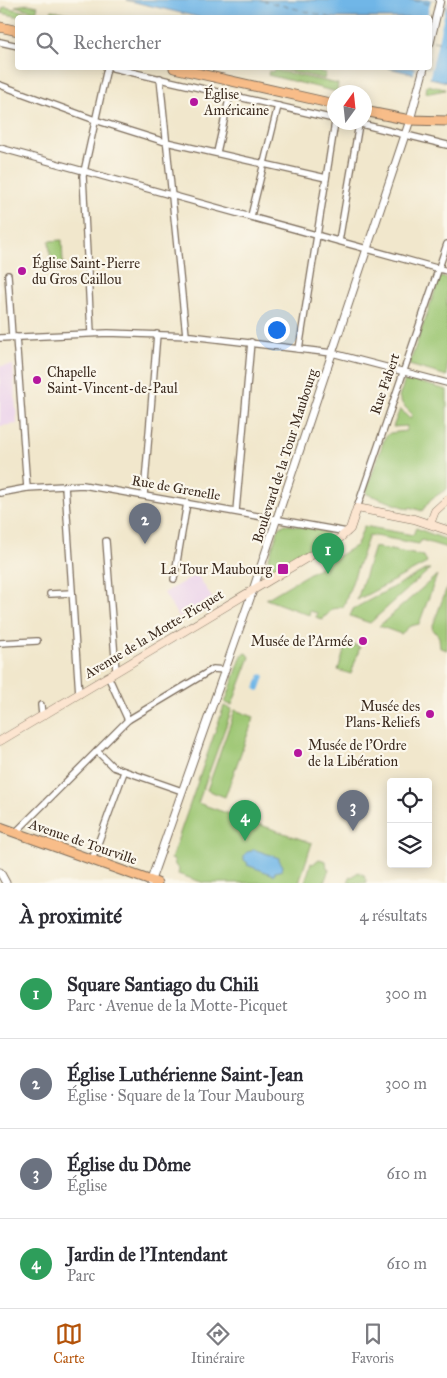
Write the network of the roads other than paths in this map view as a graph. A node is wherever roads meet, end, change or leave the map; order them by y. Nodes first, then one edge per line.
1 (440, 0) edge
2 (0, 27) edge
3 (15, 30) edge
4 (432, 35) edge
5 (0, 42) edge
6 (15, 45) edge
7 (106, 70) edge
8 (122, 70) edge
9 (183, 70) edge
10 (423, 70) edge
11 (160, 78) junction
12 (0, 85) edge
13 (230, 95) junction
14 (327, 102) edge
15 (278, 106) junction
16 (372, 113) edge
17 (327, 117) edge
18 (94, 120) junction
19 (410, 120) junction
20 (447, 121) edge
21 (372, 127) edge
22 (334, 130) edge
23 (355, 130) edge
24 (405, 134) junction
25 (167, 142) junction
26 (447, 144) edge
27 (0, 148) edge
28 (217, 152) junction
29 (264, 164) junction
30 (83, 171) junction
31 (326, 178) junction
32 (172, 195) junction
33 (251, 216) junction
34 (317, 235) junction
35 (339, 241) junction
36 (447, 244) edge
37 (367, 249) junction
38 (438, 268) junction
39 (447, 271) edge
40 (8, 275) dead end
41 (91, 333) junction
42 (157, 334) junction
43 (186, 335) junction
44 (14, 337) junction
45 (0, 338) edge
46 (251, 342) junction
47 (299, 349) junction
48 (332, 353) junction
49 (402, 371) junction
50 (447, 383) edge
51 (66, 486) junction
52 (27, 488) junction
53 (0, 493) edge
54 (144, 496) junction
55 (447, 500) edge
56 (187, 503) junction
57 (357, 508) junction
58 (236, 511) junction
59 (277, 519) junction
60 (430, 524) junction
61 (447, 530) edge
62 (347, 532) junction
63 (106, 541) dead end
64 (174, 579) dead end
65 (253, 590) junction
66 (72, 593) junction
67 (50, 594) dead end
68 (37, 640) dead end
69 (0, 643) edge
70 (225, 670) junction
71 (116, 671) junction
72 (108, 676) junction
73 (79, 694) junction
74 (41, 705) dead end
75 (42, 715) junction
76 (128, 720) junction
77 (0, 741) edge
78 (97, 752) junction
79 (124, 772) junction
80 (182, 791) junction
81 (0, 827) edge
82 (15, 833) junction
83 (92, 860) junction
84 (0, 872) edge
85 (152, 882) edge
86 (6, 883) edge

1 - 4 street
2 - 3 main road
5 - 6 street
7 - 18 street
8 - 11 street
9 - 14 main road
10 - 19 street, Boulevard de la Tour Maubourg
11 - 13 street
11 - 25 street
12 - 18 street
13 - 15 street
13 - 28 street
15 - 17 street
15 - 29 street
16 - 19 main road
18 - 25 street
18 - 30 street
19 - 20 main road
19 - 24 street, Boulevard de la Tour Maubourg
21 - 24 street
22 - 31 street
23 - 35 street
24 - 26 street
24 - 37 street, Boulevard de la Tour Maubourg
25 - 28 street
25 - 32 street
27 - 30 street
28 - 29 street
29 - 31 street
29 - 33 street
30 - 32 street
30 - 41 street
31 - 34 street
32 - 33 street
32 - 43 street
33 - 34 street
34 - 35 street
34 - 47 street
35 - 37 street
36 - 38 street, Rue Fabert
37 - 38 street
37 - 48 street, Boulevard de la Tour Maubourg
38 - 39 street
38 - 49 street, Rue Fabert
40 - 44 street
41 - 42 street
41 - 44 street
42 - 43 street
42 - 54 street
43 - 46 street
44 - 45 street
44 - 52 street
46 - 47 street
46 - 58 street
47 - 48 street
48 - 49 street
48 - 59 street, Boulevard de la Tour Maubourg
49 - 50 street
49 - 57 street, Rue Fabert
51 - 52 street, Rue de Grenelle
51 - 54 street, Rue de Grenelle
51 - 66 street
52 - 53 street, Rue de Grenelle
54 - 56 street, Rue de Grenelle
55 - 60 main road
56 - 58 street, Rue de Grenelle
56 - 64 street
57 - 60 main road
57 - 62 main road, Rue Fabert
58 - 59 street, Rue de Grenelle
59 - 62 street, Rue de Grenelle
59 - 65 street, Boulevard de la Tour Maubourg
60 - 61 main road
62 - 65 main road, Avenue de la Motte-Picquet
63 - 71 street
65 - 70 street, Boulevard de la Tour Maubourg
65 - 71 main road, Avenue de la Motte-Picquet
66 - 67 street
66 - 73 street
68 - 69 street
70 - 76 street
70 - 80 street, Boulevard de la Tour Maubourg
71 - 72 main road, Avenue de la Motte-Picquet
72 - 73 main road, Avenue de la Motte-Picquet
72 - 76 street
73 - 75 main road, Avenue de la Motte-Picquet
74 - 75 street
75 - 77 main road, Avenue de la Motte-Picquet
76 - 78 street
78 - 79 street
78 - 82 street
79 - 80 street
79 - 83 street
80 - 85 street, Boulevard de la Tour Maubourg
81 - 82 main road, Avenue de Tourville
82 - 83 main road, Avenue de Tourville
83 - 85 main road, Avenue de Tourville
84 - 86 street

